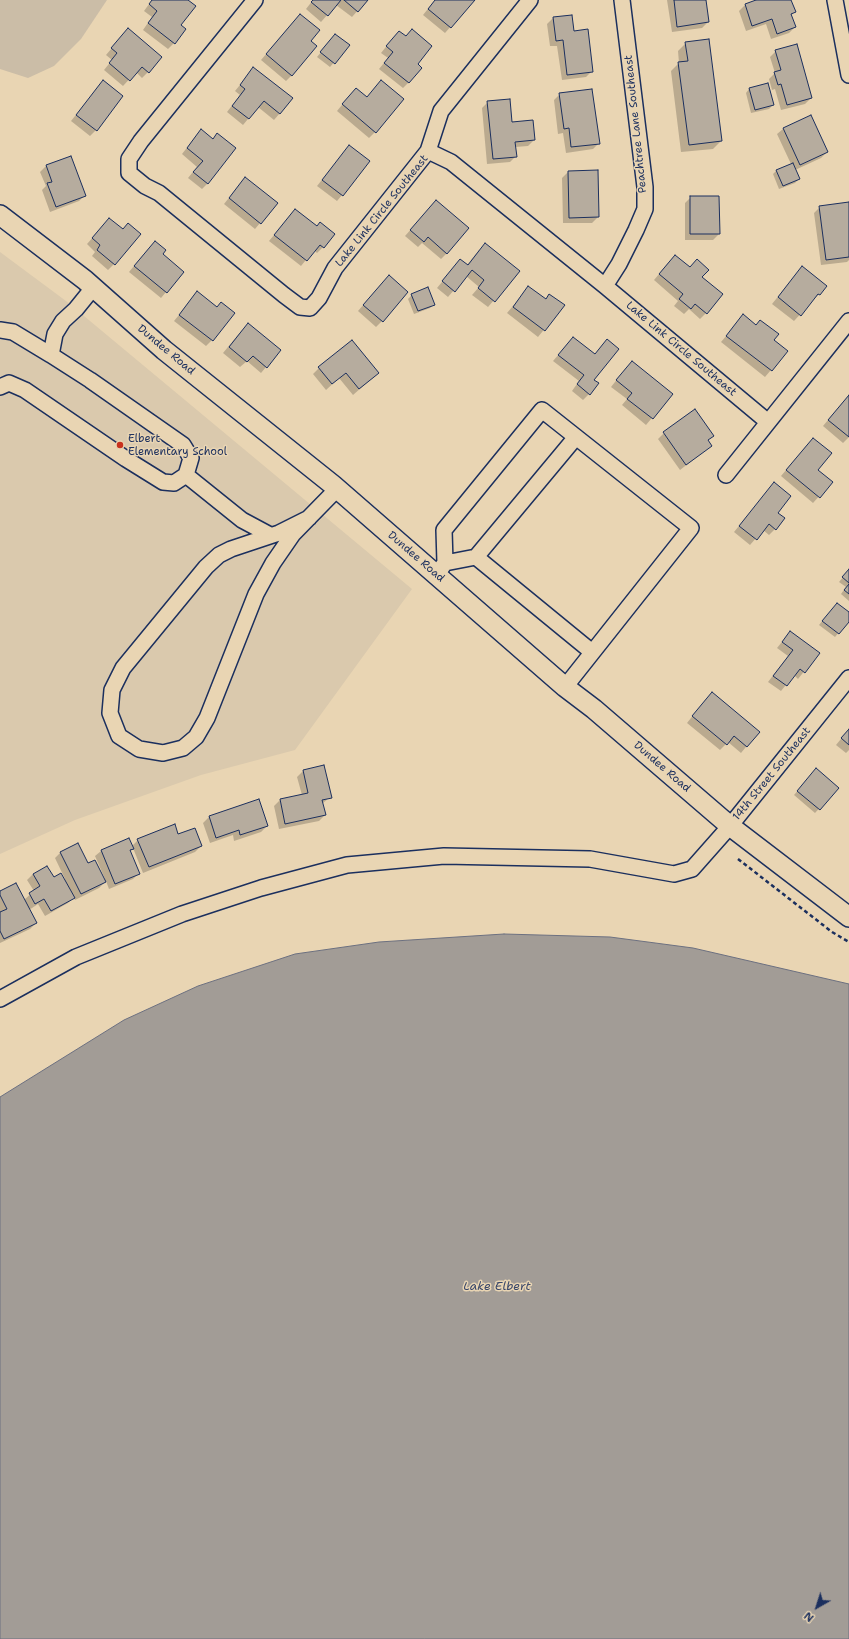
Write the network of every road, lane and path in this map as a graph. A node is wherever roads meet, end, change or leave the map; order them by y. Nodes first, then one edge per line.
1 (255, 0) edge
2 (530, 0) edge
3 (622, 0) edge
4 (835, 0) edge
5 (849, 75) edge
6 (428, 152) junction
7 (0, 215) edge
8 (605, 286) junction
9 (93, 288) junction
10 (849, 321) edge
11 (0, 330) edge
12 (50, 355) junction
13 (0, 387) edge
14 (768, 422) junction
15 (576, 437) junction
16 (186, 475) junction
17 (726, 475) dead end
18 (337, 489) junction
19 (309, 518) junction
20 (270, 536) junction
21 (476, 557) junction
22 (441, 568) junction
23 (592, 652) junction
24 (849, 678) edge
25 (566, 687) junction
26 (730, 826) junction
27 (738, 859) dead end
28 (849, 917) edge
29 (849, 942) edge
30 (0, 999) edge

1 - 6 street, Lake Link Circle Southeast
2 - 6 street
3 - 8 street, Peachtree Lane Southeast
4 - 5 street
6 - 8 street, Lake Link Circle Southeast
7 - 9 main road, Dundee Road
8 - 14 street, Lake Link Circle Southeast
9 - 12 street
9 - 18 main road, Dundee Road
10 - 14 street
11 - 12 street
12 - 16 street
13 - 16 street
14 - 17 street
15 - 21 street
15 - 22 street
15 - 23 street
16 - 20 street
18 - 19 street
18 - 22 main road, Dundee Road
19 - 20 street
19 - 20 street
21 - 22 street
21 - 23 street
22 - 25 main road, Dundee Road
23 - 25 street
24 - 26 street, 14th Street Southeast
25 - 26 main road, Dundee Road
26 - 28 main road, Dundee Road
26 - 30 street, 14th Street Southeast
27 - 29 path

